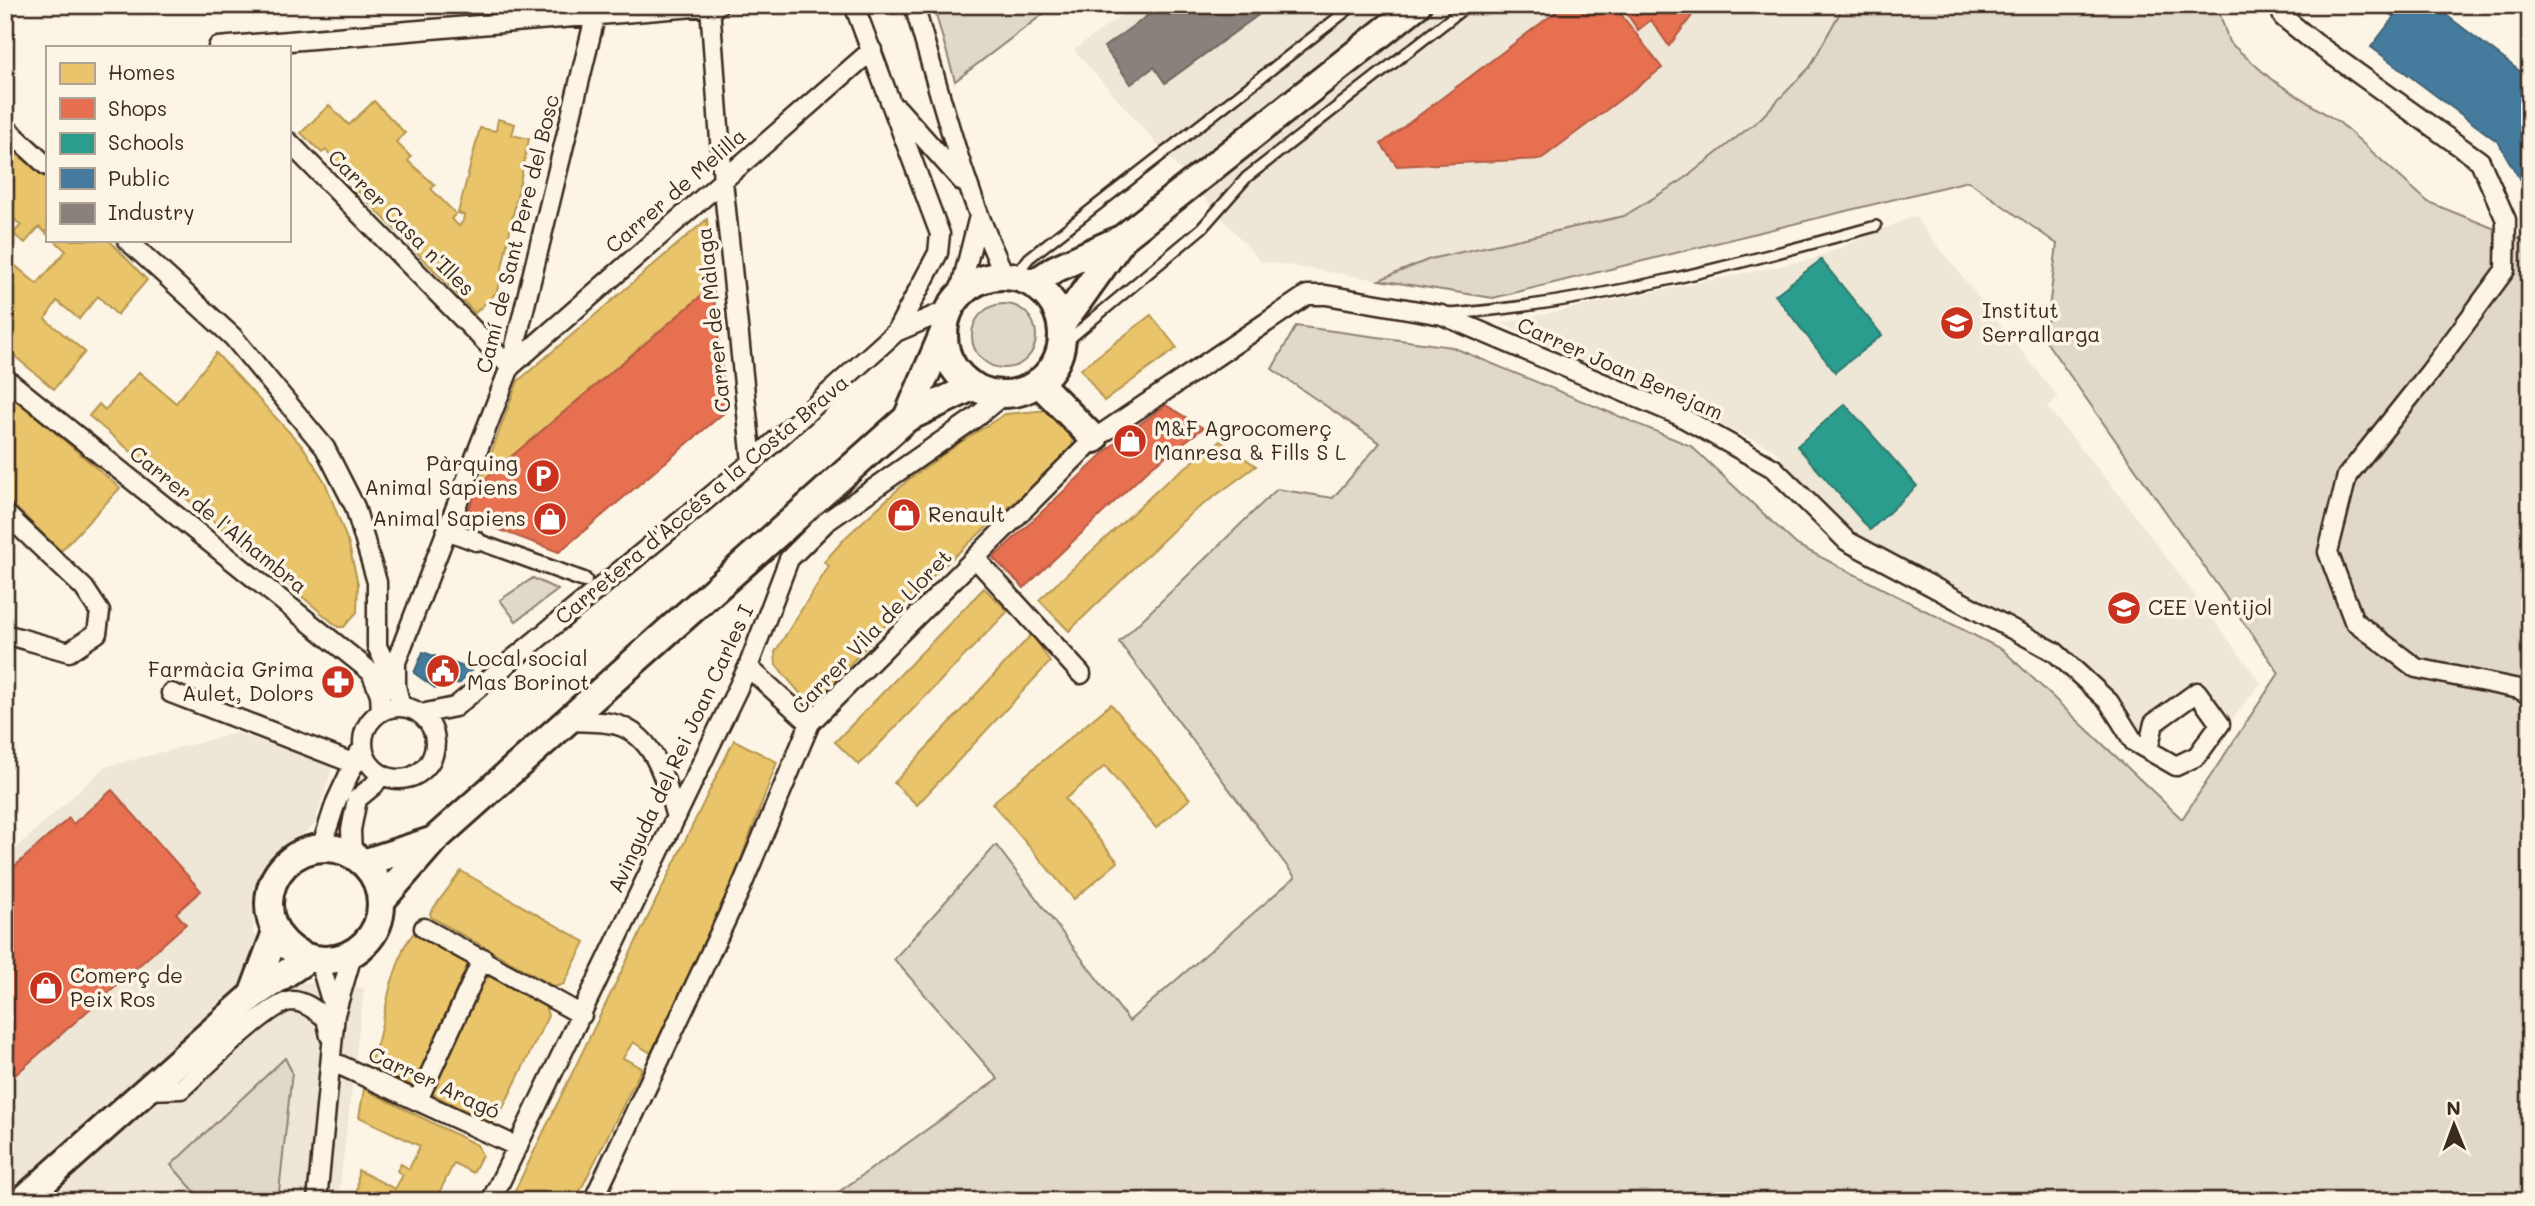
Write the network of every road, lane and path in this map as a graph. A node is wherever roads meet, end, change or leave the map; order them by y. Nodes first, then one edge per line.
1 (718, 5) edge
2 (854, 5) edge
3 (914, 5) edge
4 (1354, 5) edge
5 (1417, 5) edge
6 (1468, 5) edge
7 (2280, 5) edge
8 (710, 6) edge
9 (596, 10) edge
10 (228, 46) edge
11 (872, 50) junction
12 (891, 101) junction
13 (5, 127) edge
14 (290, 143) edge
15 (46, 165) edge
16 (723, 181) junction
17 (967, 187) junction
18 (978, 220) junction
19 (1875, 226) dead end
20 (1123, 238) junction
21 (129, 242) edge
22 (1017, 279) junction
23 (1307, 295) joint
24 (951, 312) junction
25 (1442, 315) junction
26 (896, 332) junction
27 (1061, 335) junction
28 (510, 367) junction
29 (5, 378) edge
30 (1038, 382) junction
31 (974, 386) junction
32 (1004, 394) junction
33 (907, 418) junction
34 (1094, 439) junction
35 (752, 462) junction
36 (5, 513) edge
37 (447, 530) junction
38 (476, 541) joint
39 (975, 558) junction
40 (584, 580) dead end
41 (5, 634) edge
42 (748, 667) junction
43 (1081, 674) dead end
44 (396, 686) junction
45 (171, 692) dead end
46 (2530, 695) edge
47 (401, 707) junction
48 (382, 711) junction
49 (421, 714) junction
50 (569, 721) junction
51 (810, 723) junction
52 (363, 743) junction
53 (2148, 750) dead end
54 (355, 764) junction
55 (381, 775) junction
56 (677, 817) junction
57 (435, 840) junction
58 (321, 848) junction
59 (357, 859) junction
60 (381, 901) junction
61 (424, 928) dead end
62 (276, 932) junction
63 (353, 953) junction
64 (483, 958) junction
65 (314, 959) junction
66 (252, 996) junction
67 (335, 1014) junction
68 (582, 1015) junction
69 (332, 1053) junction
70 (147, 1090) junction
71 (418, 1100) junction
72 (517, 1146) junction
73 (22, 1201) edge
74 (317, 1201) edge
75 (491, 1201) edge
76 (593, 1201) edge

1 - 8 street
2 - 11 street
3 - 17 street
4 - 22 lane
5 - 20 main road
6 - 27 lane
7 - 46 street
8 - 9 street
8 - 16 street, Carrer de Màlaga
9 - 10 street
9 - 28 street, Camí de Sant Pere del Bosc
11 - 12 street
11 - 16 street, Carrer de Melilla
12 - 17 street
12 - 26 street
13 - 15 street
14 - 28 street, Carrer Casa n'Illes
16 - 28 street, Carrer de Melilla
16 - 35 street, Carrer de Màlaga
17 - 18 street
18 - 22 street
18 - 24 street
19 - 25 lane
20 - 22 main road
20 - 27 main road
21 - 44 street
22 - 24 main road
22 - 27 main road
23 - 25 street, Carrer Joan Benejam
23 - 34 street, Carrer Vila de Lloret
24 - 26 street, Carretera d'Accés a la Costa Brava
24 - 31 main road
24 - 33 main road
25 - 53 street, Carrer Joan Benejam
26 - 35 street, Carretera d'Accés a la Costa Brava
27 - 30 main road
28 - 37 street, Camí de Sant Pere del Bosc
29 - 48 street, Carrer de l'Alhambra
30 - 32 main road
30 - 34 main road
31 - 32 main road
31 - 33 main road
32 - 42 street, Avinguda del Rei Joan Carles I
33 - 50 main road
34 - 39 street, Carrer Vila de Lloret
35 - 49 street, Carretera d'Accés a la Costa Brava
36 - 41 street
37 - 38 street
37 - 44 street, Camí de Sant Pere del Bosc
38 - 40 street
39 - 43 street
39 - 51 street, Carrer Vila de Lloret
42 - 51 street
42 - 56 street, Avinguda del Rei Joan Carles I
44 - 47 street, Camí de Sant Pere del Bosc
45 - 54 street
47 - 48 street
47 - 49 street
48 - 52 street
49 - 55 street
50 - 56 street
50 - 57 main road
51 - 76 street, Carrer Vila de Lloret
52 - 54 street
52 - 55 street
54 - 58 street
55 - 59 street
56 - 68 street, Avinguda del Rei Joan Carles I
57 - 59 main road
57 - 60 main road
58 - 59 main road
58 - 62 main road
59 - 60 main road
60 - 63 main road
61 - 64 street
62 - 65 main road
62 - 66 main road
63 - 65 main road
63 - 67 street
64 - 68 street
64 - 71 street
65 - 66 main road
65 - 67 street
66 - 70 main road
67 - 69 street
68 - 72 street, Avinguda del Rei Joan Carles I
69 - 70 street
69 - 71 street, Carrer Aragó
69 - 74 street
70 - 73 main road
71 - 72 street, Carrer Aragó
72 - 75 street, Avinguda del Rei Joan Carles I

